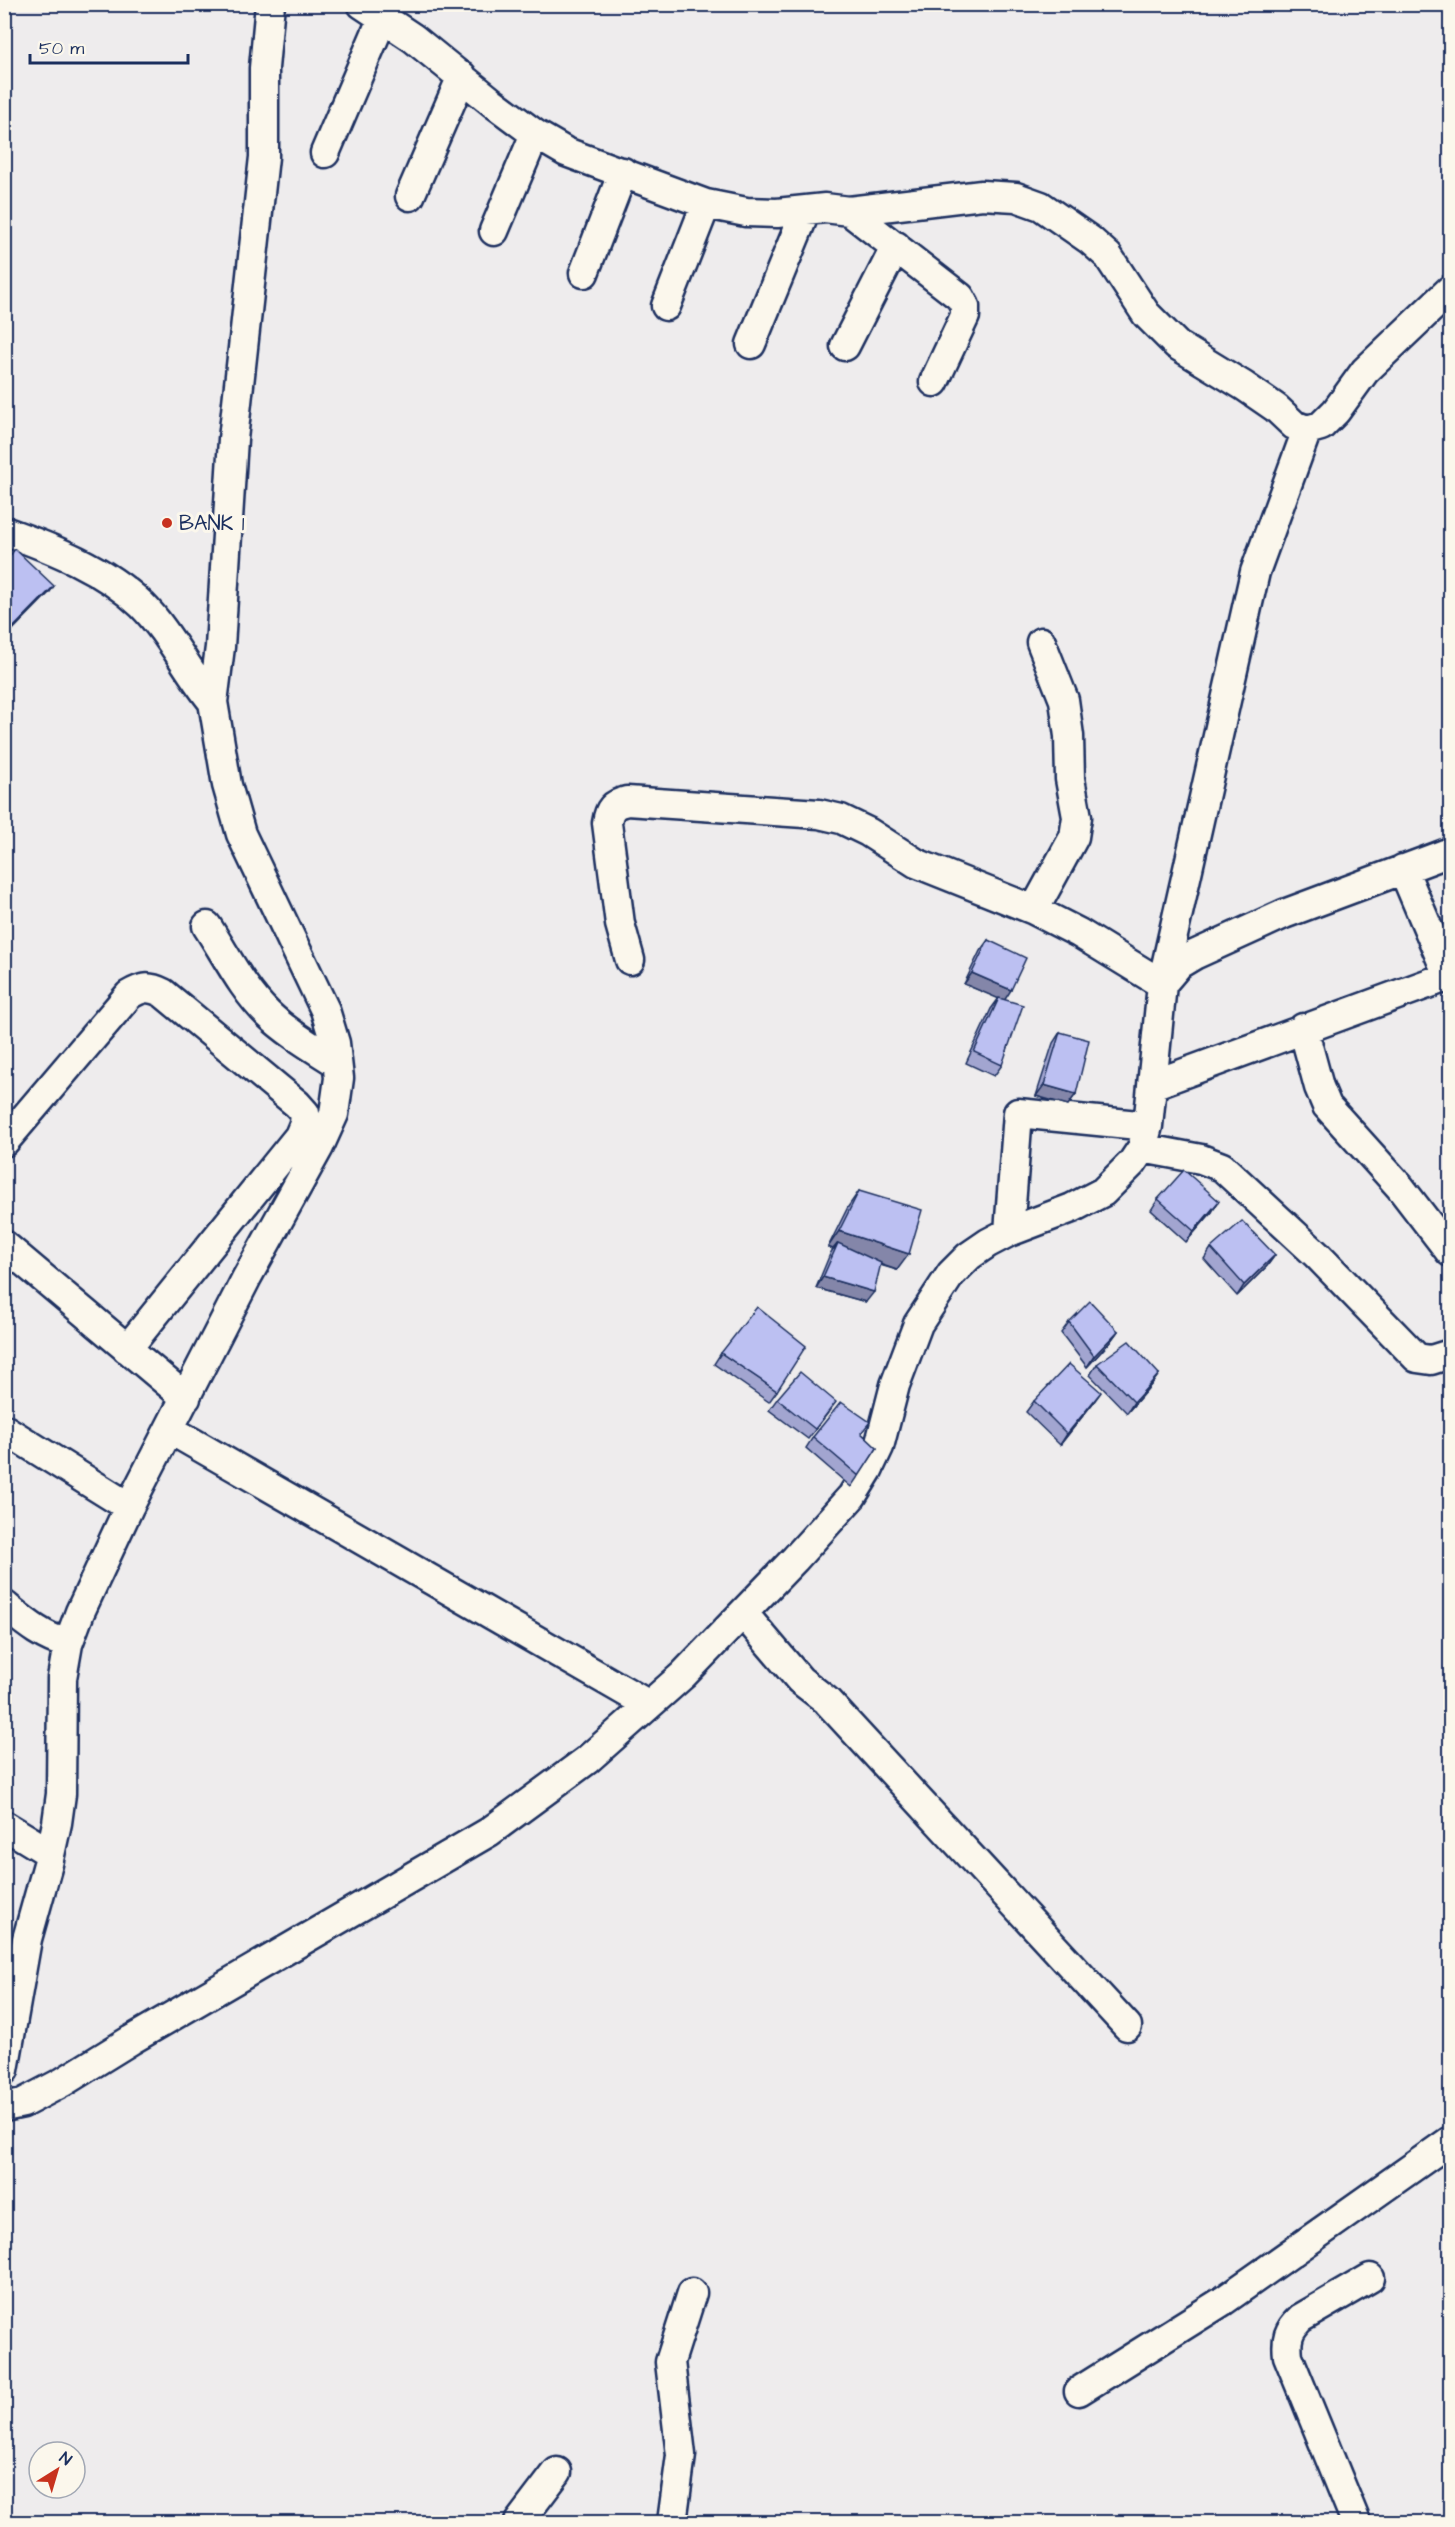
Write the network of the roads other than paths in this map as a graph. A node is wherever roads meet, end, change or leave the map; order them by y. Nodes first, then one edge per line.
1 (270, 4) edge
2 (372, 11) edge
3 (462, 76) junction
4 (535, 134) junction
5 (325, 153) dead end
6 (623, 172) junction
7 (410, 196) dead end
8 (706, 204) junction
9 (807, 210) junction
10 (849, 211) junction
11 (494, 231) dead end
12 (896, 246) junction
13 (584, 273) dead end
14 (1450, 290) edge
15 (666, 306) dead end
16 (751, 344) dead end
17 (845, 346) dead end
18 (934, 382) dead end
19 (1307, 430) junction
20 (4, 531) edge
21 (1041, 642) dead end
22 (213, 702) junction
23 (1449, 855) edge
24 (1403, 868) junction
25 (1034, 910) junction
26 (207, 926) dead end
27 (630, 960) dead end
28 (1450, 978) edge
29 (1162, 984) junction
30 (1303, 1028) junction
31 (337, 1063) junction
32 (1152, 1085) junction
33 (1145, 1137) junction
34 (4, 1142) edge
35 (1009, 1232) junction
36 (4, 1245) edge
37 (1450, 1252) edge
38 (127, 1348) junction
39 (1450, 1354) edge
40 (186, 1398) junction
41 (4, 1429) edge
42 (169, 1430) junction
43 (129, 1507) junction
44 (4, 1605) edge
45 (743, 1613) junction
46 (68, 1644) junction
47 (649, 1705) junction
48 (4, 1825) edge
49 (50, 1853) junction
50 (1127, 2026) dead end
51 (4, 2070) edge
52 (4, 2108) edge
53 (1450, 2141) edge
54 (1370, 2278) dead end
55 (692, 2293) dead end
56 (1079, 2391) dead end
57 (557, 2472) dead end
58 (519, 2523) edge
59 (672, 2523) edge
60 (1356, 2523) edge

1 - 22 street
2 - 3 street
2 - 5 street
3 - 4 street
3 - 7 street
4 - 6 street
4 - 11 street
6 - 8 street
6 - 13 street
8 - 9 street
8 - 15 street
9 - 10 street
9 - 16 street
10 - 12 street
10 - 19 street
12 - 17 street
12 - 18 street
14 - 19 street
19 - 29 street
20 - 22 street
21 - 25 street
22 - 31 street
23 - 24 street
24 - 28 street
24 - 29 street
25 - 27 street
25 - 29 street
26 - 31 street
28 - 30 street
29 - 32 street
30 - 32 street
30 - 37 street
31 - 40 street
32 - 33 street
33 - 35 street
33 - 35 street
33 - 39 street
34 - 38 street
35 - 45 street
36 - 38 street
38 - 40 street
40 - 42 street
41 - 43 street
42 - 43 street
42 - 47 street
43 - 46 street
44 - 46 street
45 - 47 street
45 - 50 street
46 - 49 street
47 - 52 street
48 - 49 street
49 - 51 street
53 - 56 street
54 - 60 street
55 - 59 street
57 - 58 street

